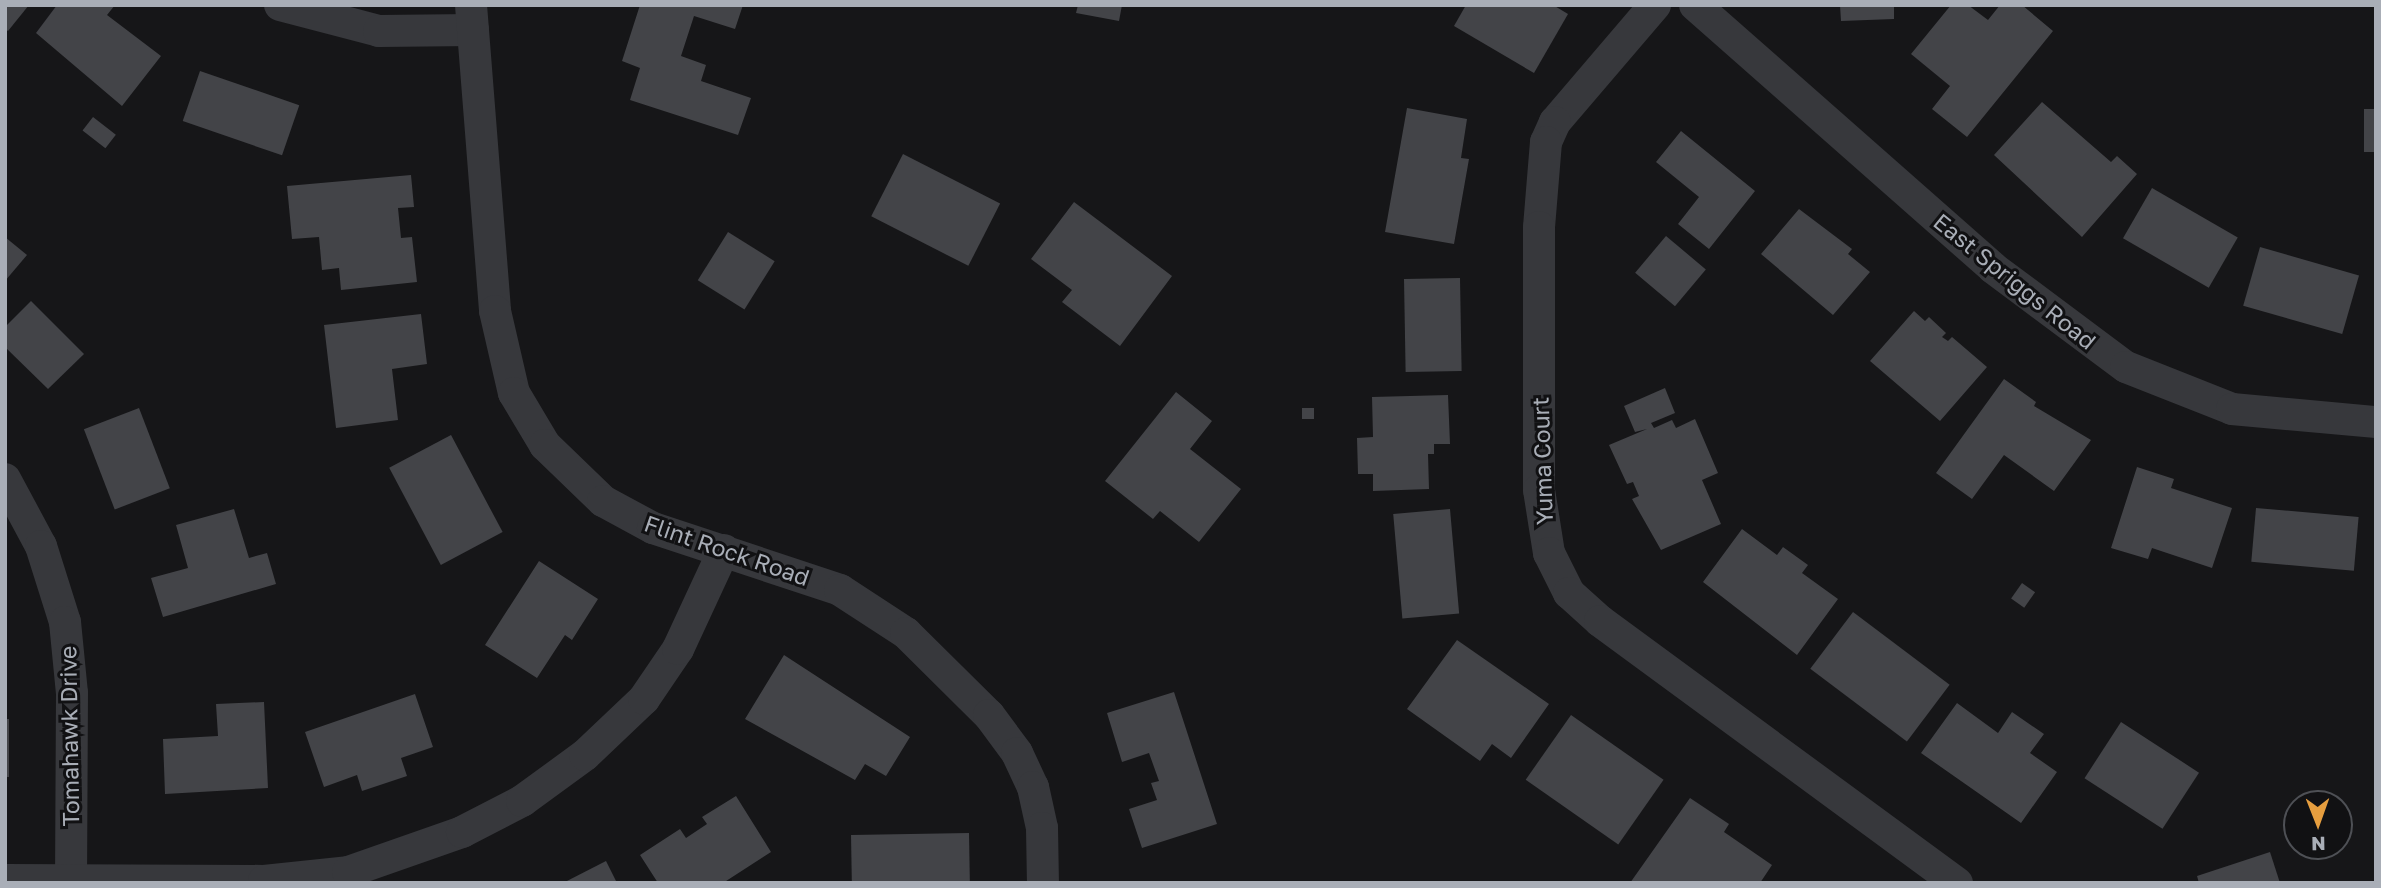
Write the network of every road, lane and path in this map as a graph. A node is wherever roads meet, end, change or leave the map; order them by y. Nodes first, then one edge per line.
1 (280, 5) edge
2 (1655, 5) edge
3 (1695, 5) edge
4 (472, 18) edge
5 (2376, 422) edge
6 (5, 479) edge
7 (724, 550) junction
8 (5, 880) edge
9 (71, 880) junction
10 (1042, 883) edge
11 (1957, 883) edge

1 - 4 street
2 - 11 street, Yuma Court
3 - 5 street, East Spriggs Road
4 - 7 street, Flint Rock Road
6 - 9 street, Tomahawk Drive
7 - 9 street
7 - 10 street, Flint Rock Road
8 - 9 street

